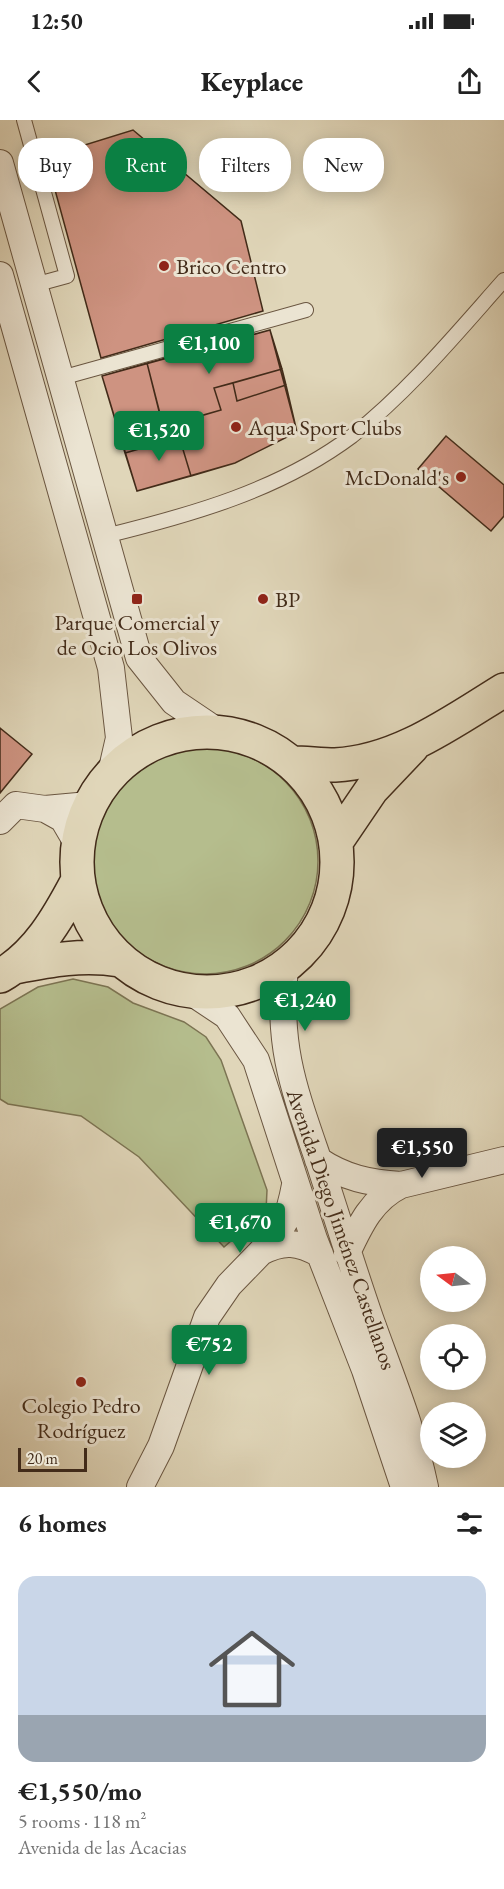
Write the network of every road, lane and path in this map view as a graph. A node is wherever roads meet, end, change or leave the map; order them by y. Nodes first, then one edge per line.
1 (24, 120) edge
2 (0, 163) edge
3 (0, 275) edge
4 (504, 280) edge
5 (34, 285) junction
6 (306, 310) dead end
7 (61, 378) junction
8 (105, 537) junction
9 (504, 690) edge
10 (218, 731) junction
11 (416, 744) junction
12 (293, 763) junction
13 (111, 772) junction
14 (89, 805) junction
15 (45, 809) junction
16 (0, 821) edge
17 (336, 842) junction
18 (77, 843) junction
19 (77, 882) junction
20 (120, 960) junction
21 (285, 967) junction
22 (8, 972) edge
23 (191, 992) junction
24 (318, 1160) junction
25 (504, 1160) edge
26 (296, 1185) junction
27 (401, 1185) junction
28 (261, 1252) junction
29 (347, 1253) junction
30 (320, 1254) junction
31 (140, 1487) edge
32 (405, 1487) edge
33 (425, 1487) edge

1 - 5 lane
2 - 5 street
3 - 13 street
4 - 8 lane
5 - 7 street
6 - 7 lane
7 - 8 street
8 - 10 street
9 - 11 main road
10 - 12 main road
10 - 13 main road
11 - 12 main road
11 - 17 main road
12 - 17 main road
13 - 14 main road
14 - 15 street
14 - 18 main road
15 - 16 street
15 - 18 street
17 - 21 main road
18 - 19 main road
19 - 20 main road
19 - 22 main road
20 - 22 main road
20 - 23 main road
21 - 23 main road
21 - 24 street, Avenida Diego Jiménez Castellanos
23 - 26 street, Avenida Diego Jiménez Castellanos
24 - 27 street
24 - 29 street, Avenida Diego Jiménez Castellanos
25 - 27 street
26 - 28 street
26 - 30 street, Avenida Diego Jiménez Castellanos
27 - 29 street
28 - 30 street
28 - 31 street
29 - 33 street, Avenida Diego Jiménez Castellanos
30 - 32 street, Avenida Diego Jiménez Castellanos

